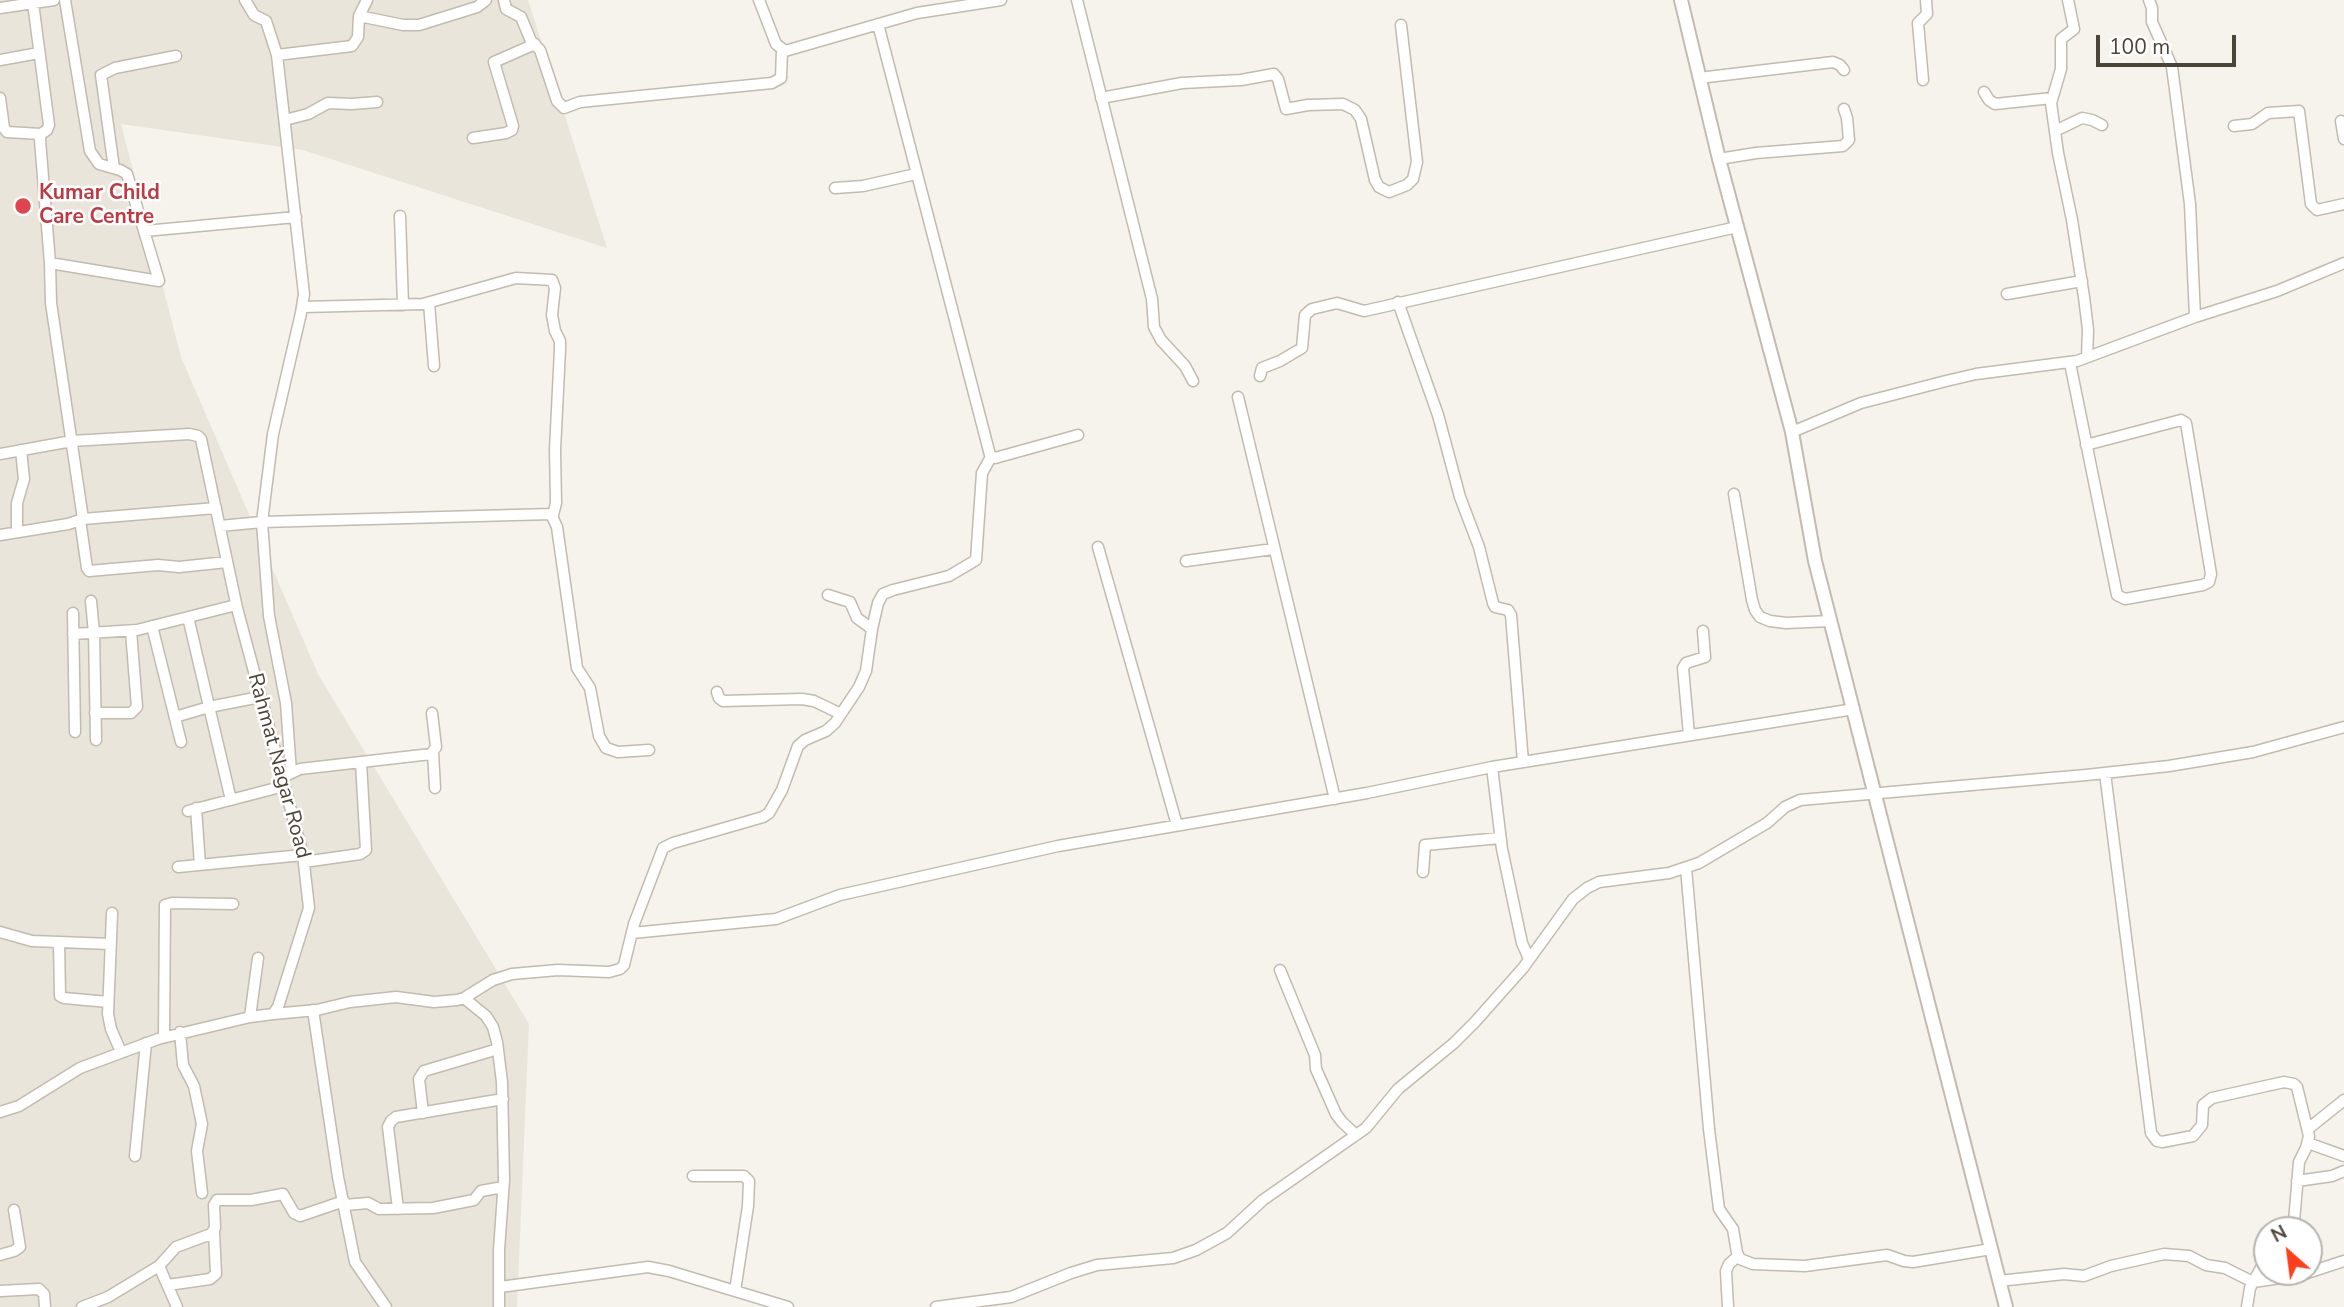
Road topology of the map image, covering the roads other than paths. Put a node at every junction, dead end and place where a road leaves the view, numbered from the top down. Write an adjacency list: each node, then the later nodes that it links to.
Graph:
1 (54, 0): 14 (street)
2 (65, 0): 43 (street)
3 (245, 0): 22 (street)
4 (366, 0): 16 (street)
5 (485, 0): 16 (street)
6 (504, 0): 19 (street)
7 (760, 0): 20 (street)
8 (1000, 0): 17 (street)
9 (1077, 0): 31 (street)
10 (1681, 0): 26 (street)
11 (1926, 0): 27 (street)
12 (2068, 0): 29 (street)
13 (2148, 0): 59 (street)
14 (33, 4): 15 (street); 21 (street)
15 (0, 8)
16 (359, 16): 22 (street)
17 (878, 24): 20 (street); 44 (street)
18 (1401, 25): 31 (street)
19 (535, 44): 20 (street); 40 (street)
20 (782, 50)
21 (39, 53): 24 (street); 39 (street)
22 (277, 55): 34 (street)
23 (176, 56): 43 (street)
24 (0, 60)
25 (1844, 71): 26 (street)
26 (1699, 78): 42 (street)
27 (1923, 79)
28 (1984, 92): 29 (street)
29 (2052, 97): 38 (street)
30 (0, 98): 39 (street)
31 (1101, 98): 64 (street)
32 (377, 102): 34 (street)
33 (1844, 109): 42 (street)
34 (285, 120): 48 (street)
35 (2341, 121): 41 (street)
36 (2102, 125): 38 (street)
37 (2234, 126): 46 (street)
38 (2055, 131): 53 (street)
39 (41, 134): 51 (street)
40 (474, 138)
41 (2344, 139)
42 (1719, 159): 49 (street)
43 (114, 168): 50 (street)
44 (916, 174): 45 (street); 72 (street)
45 (835, 188)
46 (2344, 204)
47 (400, 216): 57 (street)
48 (296, 217): 50 (street); 58 (street)
49 (1737, 227): 55 (street); 66 (street)
50 (145, 231): 51 (street)
51 (50, 263): 68 (street)
52 (2344, 263): 59 (street)
53 (2082, 281): 54 (street); 60 (street)
54 (2007, 294)
55 (1398, 302): 63 (street); 113 (street)
56 (429, 303): 57 (street); 62 (street); 75 (street)
57 (402, 305): 58 (street)
58 (303, 307): 77 (street)
59 (2195, 317): 60 (street)
60 (2087, 358): 61 (street)
61 (2070, 363): 66 (street); 69 (street)
62 (434, 366)
63 (1260, 376)
64 (1194, 381)
65 (1238, 397): 82 (street)
66 (1791, 432): 90 (street)
67 (1078, 435): 72 (street)
68 (72, 441): 70 (street); 74 (street, Rahmat Nagar Road); 76 (street)
69 (2086, 445): 69 (street)
70 (21, 450): 71 (street); 79 (street)
71 (0, 454)
72 (990, 457): 92 (street)
73 (1734, 494): 90 (street)
74 (216, 509): 76 (street); 78 (street, Rahmat Nagar Road)
75 (553, 515): 77 (street); 110 (street)
76 (82, 519): 79 (street); 84 (street)
77 (262, 522): 78 (street); 115 (street)
78 (220, 526): 84 (street, Rahmat Nagar Road)
79 (18, 532): 80 (street)
80 (0, 535)
81 (1098, 547): 122 (street)
82 (1273, 549): 83 (street); 120 (street)
83 (1186, 561)
84 (227, 562): 87 (street, Rahmat Nagar Road)
85 (828, 595): 92 (street)
86 (92, 601): 95 (street)
87 (236, 605): 89 (street); 98 (street, Rahmat Nagar Road)
88 (73, 612): 96 (street)
89 (188, 617): 91 (street); 99 (street)
90 (1831, 621): 100 (street)
91 (152, 626): 93 (street); 104 (street)
92 (872, 629): 103 (street)
93 (131, 631): 95 (street); 101 (street)
94 (1703, 631): 107 (street)
95 (94, 633): 96 (street); 101 (street)
96 (73, 634): 106 (street)
97 (717, 692): 103 (street)
98 (260, 697): 99 (street); 117 (street, Rahmat Nagar Road)
99 (209, 707): 104 (street); 121 (street)
100 (1854, 709): 107 (street); 119 (street)
101 (96, 713): 108 (street)
102 (432, 713): 111 (street)
103 (841, 714): 132 (street)
104 (175, 717): 109 (street)
105 (2344, 727): 116 (street)
106 (75, 732)
107 (1689, 735): 113 (street)
108 (96, 740)
109 (181, 742)
110 (649, 750)
111 (433, 752): 112 (street); 118 (street)
112 (361, 762): 115 (street); 124 (street)
113 (1523, 762): 114 (street)
114 (1492, 767): 120 (street); 123 (street)
115 (291, 772): 117 (street)
116 (2105, 773): 119 (street); 152 (street)
117 (283, 783): 121 (street); 124 (street, Rahmat Nagar Road)
118 (435, 788)
119 (1874, 792): 127 (street); 167 (street)
120 (1335, 799): 122 (street)
121 (231, 800): 125 (street)
122 (1177, 825): 132 (street)
123 (1500, 838): 128 (street); 136 (street)
124 (304, 858): 125 (street); 141 (street, Rahmat Nagar Road)
125 (200, 864): 126 (street)
126 (178, 867)
127 (1686, 868): 136 (street); 169 (street)
128 (1423, 872)
129 (233, 904): 144 (street)
130 (112, 913): 134 (street)
131 (0, 932): 133 (street)
132 (632, 933): 138 (street)
133 (59, 942): 134 (street); 139 (street)
134 (111, 944): 139 (street)
135 (258, 958): 142 (street)
136 (1530, 959): 153 (street)
137 (1280, 970): 153 (street)
138 (464, 998): 140 (street); 146 (street)
139 (108, 1002): 147 (street)
140 (313, 1010): 141 (street); 162 (street)
141 (273, 1014): 142 (street)
142 (250, 1017): 143 (street)
143 (180, 1032): 144 (street); 161 (street)
144 (164, 1037): 145 (street)
145 (146, 1043): 147 (street); 155 (street)
146 (498, 1049): 148 (street); 151 (street)
147 (121, 1052): 150 (street)
148 (503, 1099): 151 (street); 160 (street)
149 (2344, 1100): 152 (street)
150 (0, 1112)
151 (423, 1113): 163 (street)
152 (2308, 1129): 154 (street)
153 (1356, 1135): 179 (street)
154 (2308, 1143): 156 (street); 159 (street)
155 (135, 1156)
156 (2344, 1157)
157 (2344, 1171): 159 (street)
158 (693, 1176): 178 (street)
159 (2297, 1181): 165 (street)
160 (503, 1187): 163 (street); 176 (street)
161 (202, 1193)
162 (345, 1203): 163 (street); 166 (street); 183 (street)
163 (398, 1209)
164 (14, 1210): 168 (street)
165 (2294, 1216)
166 (214, 1232): 171 (street); 175 (street)
167 (1991, 1249): 169 (street); 173 (street)
168 (0, 1255)
169 (1738, 1256): 187 (street)
170 (2344, 1261): 172 (street)
171 (159, 1266): 175 (street); 181 (street)
172 (2323, 1267)
173 (1999, 1281): 174 (street); 188 (street)
174 (2253, 1283): 189 (street)
175 (168, 1285): 182 (street)
176 (500, 1287): 178 (street); 184 (street)
177 (0, 1291): 180 (street)
178 (735, 1291): 185 (street)
179 (1012, 1302): 186 (street)
180 (45, 1307)
181 (82, 1307)
182 (177, 1307)
183 (386, 1307)
184 (499, 1307)
185 (788, 1307)
186 (936, 1307)
187 (1728, 1307)
188 (2006, 1307)
189 (2247, 1307)

